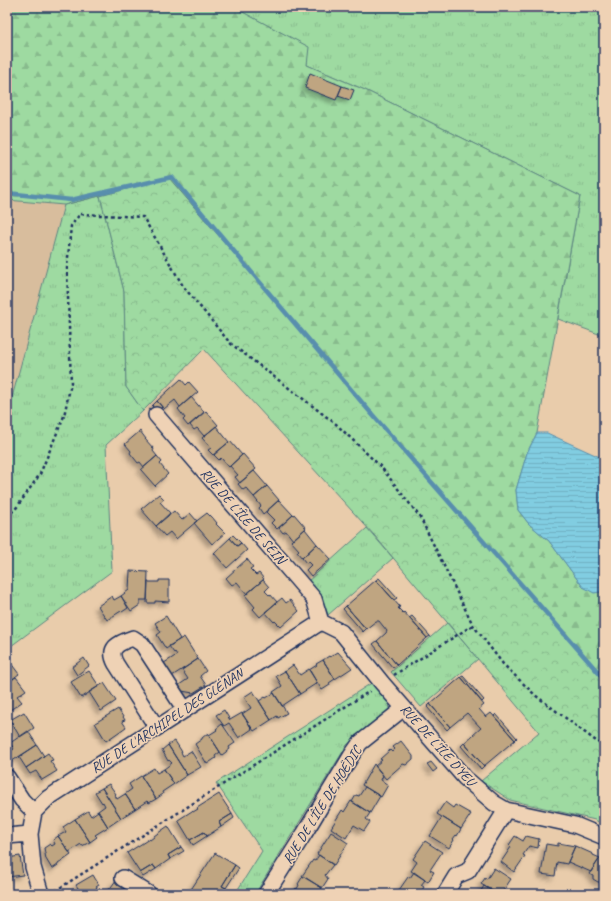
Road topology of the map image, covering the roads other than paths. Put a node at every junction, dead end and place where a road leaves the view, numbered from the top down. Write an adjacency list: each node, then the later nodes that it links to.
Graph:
1 (156, 415): 2 (street, RUE DE L'ÎLE DE SEIN)
2 (321, 622): 3 (street, RUE DE L'ÎLE D'YEU); 4 (street, RUE DE L'ARCHIPEL DES GLÉNAN)
3 (404, 708): 7 (street, RUE DE L'ÎLE D'YEU); 15 (street, RUE DE L'ÎLE DE HOËDIC)
4 (185, 710): 5 (street, RUE DE L'ARCHIPEL DES GLÉNAN); 5 (street)
5 (157, 728): 8 (street, RUE DE L'ARCHIPEL DES GLÉNAN)
6 (7, 777): 8 (street)
7 (506, 810): 11 (street, RUE DE L'ÎLE D'YEU); 16 (street)
8 (34, 812): 9 (street)
9 (30, 834): 10 (street); 13 (street)
10 (7, 836)
11 (604, 837)
12 (123, 878): 14 (street)
13 (41, 894)
14 (149, 894)
15 (266, 894)
16 (445, 894)

